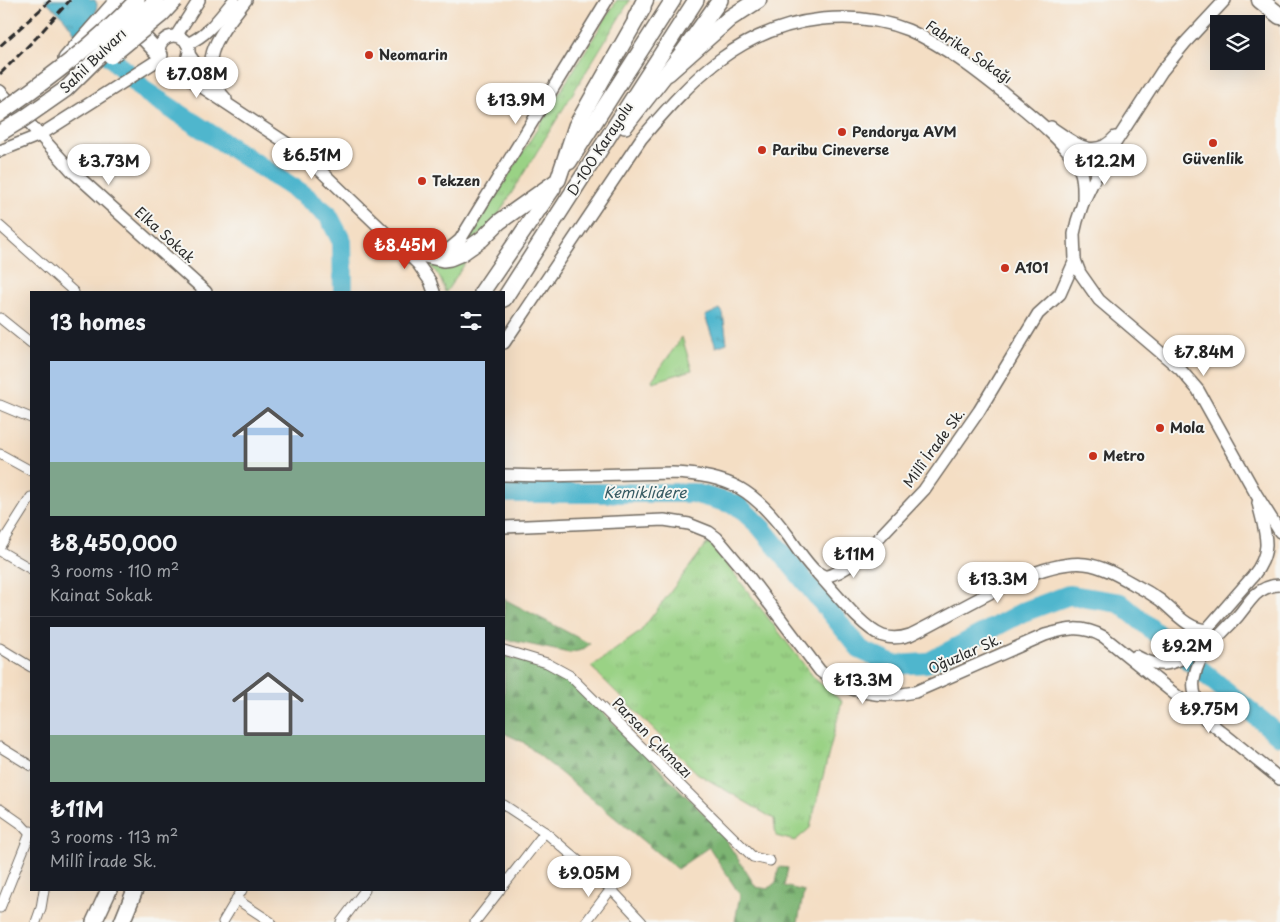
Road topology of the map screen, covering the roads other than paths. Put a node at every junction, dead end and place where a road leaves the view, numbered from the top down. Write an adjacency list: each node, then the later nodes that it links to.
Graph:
1 (119, 0): 20 (highway); 22 (highway, bridge)
2 (137, 0): 22 (highway, Sahil Bulvarı, bridge)
3 (156, 0): 24 (highway, Sahil Bulvarı, bridge)
4 (175, 0): 24 (highway, bridge)
5 (199, 0): 18 (street)
6 (234, 0): 19 (street)
7 (246, 0): 26 (street)
8 (606, 0): 38 (street)
9 (646, 0): 17 (highway)
10 (673, 0): 33 (highway, D-100 Karayolu)
11 (696, 0): 34 (highway, D-100 Karayolu)
12 (720, 0): 23 (highway)
13 (758, 0): 23 (highway)
14 (1225, 0): 29 (street)
15 (1260, 0): 16 (highway)
16 (1280, 16)
17 (636, 18): 33 (highway)
18 (176, 36): 19 (street); 20 (street)
19 (188, 49): 21 (street); 26 (street)
20 (157, 59): 21 (street); 31 (street)
21 (170, 66): 26 (street)
22 (55, 72): 28 (highway, Sahil Bulvarı, bridge)
23 (668, 73): 34 (highway)
24 (66, 90): 30 (highway, Sahil Bulvarı, bridge)
25 (0, 91): 31 (street, Elka Sokak)
26 (238, 110): 37 (street)
27 (1026, 111): 29 (street, Fabrika Sokağı); 35 (street, Fabrika Sokağı); 49 (street, Fabrika Sokağı)
28 (0, 113)
29 (1134, 114): 35 (street)
30 (0, 133)
31 (40, 135): 32 (street); 42 (street, Elka Sokak)
32 (0, 151)
33 (558, 180): 38 (highway); 39 (highway, D-100 Karayolu)
34 (574, 188): 46 (highway, D-100 Karayolu)
35 (1083, 203): 40 (street)
36 (0, 226): 41 (street)
37 (393, 240): 38 (street); 43 (street)
38 (425, 255)
39 (505, 258): 44 (highway); 45 (highway, D-100 Karayolu)
40 (1074, 260): 55 (street); 62 (street, Millî İrade Sk.)
41 (73, 291)
42 (205, 291)
43 (434, 291)
44 (474, 291)
45 (483, 291)
46 (505, 296)
47 (0, 318): 48 (street)
48 (30, 342)
49 (505, 342)
50 (0, 405): 51 (street)
51 (30, 418)
52 (0, 454): 53 (street)
53 (30, 471)
54 (505, 475): 62 (street)
55 (1256, 494): 58 (street); 64 (street)
56 (30, 499): 59 (street)
57 (505, 527): 65 (street, Oğuzlar Sk.)
58 (1280, 532)
59 (0, 546)
60 (0, 551): 61 (street)
61 (30, 569)
62 (815, 571): 64 (street)
63 (1280, 585): 70 (street)
64 (1205, 634): 65 (street)
65 (1104, 637): 70 (street, Oğuzlar Sk.)
66 (0, 648): 68 (street)
67 (505, 650): 78 (street, Parsan Çıkmazı)
68 (30, 666)
69 (0, 747): 71 (street)
70 (1250, 754): 72 (street, Oğuzlar Sk.)
71 (30, 765)
72 (1280, 779)
73 (505, 806): 76 (street)
74 (0, 810): 75 (street)
75 (30, 832)
76 (545, 832): 79 (street); 80 (street)
77 (30, 835): 88 (street)
78 (770, 861)
79 (505, 884)
80 (611, 889): 96 (street); 97 (street)
81 (44, 891): 89 (street)
82 (109, 891): 90 (highway)
83 (135, 891): 91 (highway)
84 (241, 891): 87 (street)
85 (364, 891): 94 (street)
86 (499, 891): 95 (street)
87 (236, 899): 92 (street); 93 (street)
88 (0, 908)
89 (36, 922)
90 (94, 922)
91 (122, 922)
92 (223, 922)
93 (271, 922)
94 (341, 922)
95 (476, 922)
96 (586, 922)
97 (642, 922)

